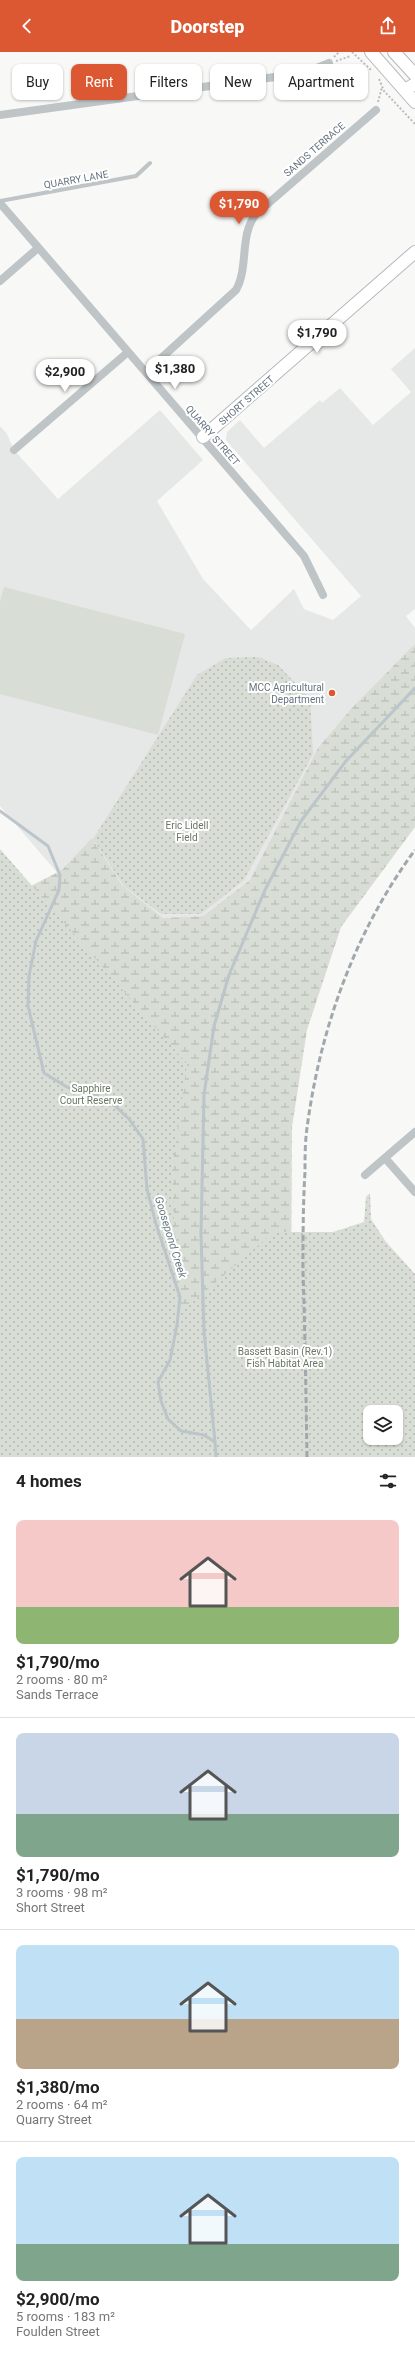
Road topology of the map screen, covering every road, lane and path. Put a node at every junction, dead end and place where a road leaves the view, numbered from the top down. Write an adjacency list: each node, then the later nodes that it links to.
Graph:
1 (352, 52): 7 (path)
2 (371, 52): 8 (street)
3 (394, 52): 6 (street)
4 (351, 56): 5 (path)
5 (330, 63): 11 (street)
6 (415, 76): 8 (street)
7 (382, 85): 10 (path); 12 (path)
8 (408, 88): 9 (street)
9 (415, 102)
10 (376, 110): 19 (street, SANDS TERRACE)
11 (0, 115)
12 (415, 124)
13 (150, 163): 14 (lane, QUARRY LANE)
14 (0, 202): 15 (street, QUARRY STREET)
15 (38, 248): 17 (street); 18 (street, QUARRY STREET)
16 (415, 252): 20 (street, SHORT STREET)
17 (0, 281)
18 (128, 352): 19 (street, QUARRY STREET); 21 (street)
19 (146, 372): 20 (street, QUARRY STREET)
20 (203, 438): 22 (street, QUARRY STREET)
21 (14, 450)
22 (323, 595)
23 (415, 1132): 24 (street)
24 (385, 1158): 25 (street); 26 (street)
25 (365, 1175)
26 (415, 1192)

